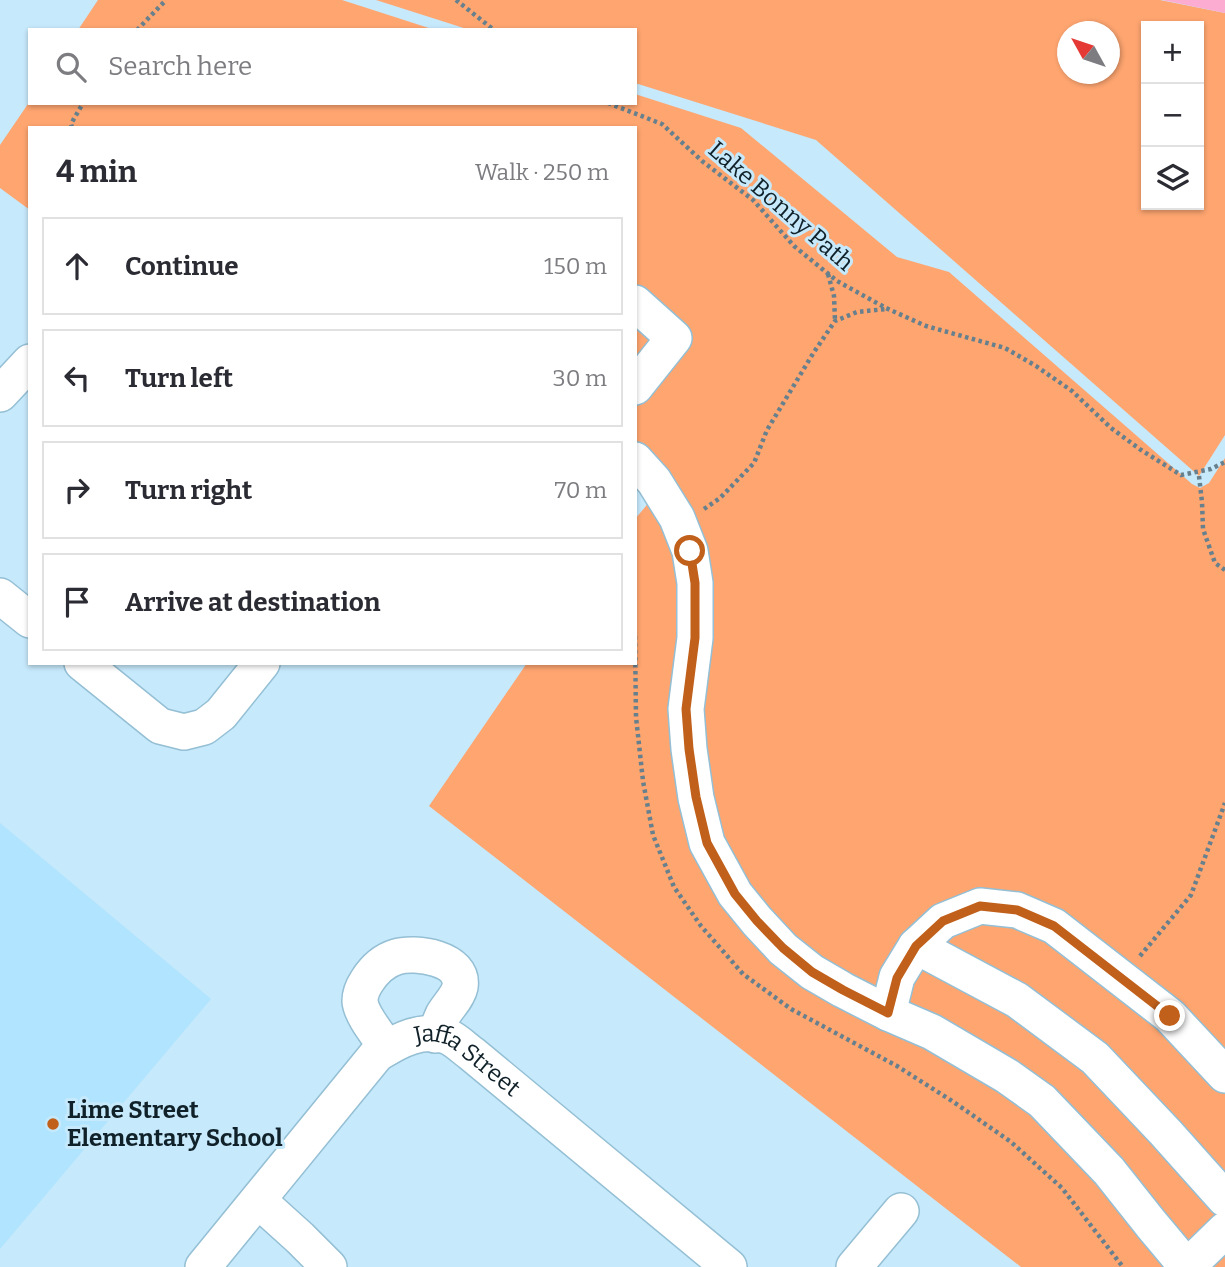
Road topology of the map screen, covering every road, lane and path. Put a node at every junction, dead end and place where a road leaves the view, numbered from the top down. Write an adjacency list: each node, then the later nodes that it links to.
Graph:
1 (166, 0): 3 (path)
2 (456, 0): 4 (path)
3 (139, 28)
4 (491, 28)
5 (82, 105): 7 (path)
6 (613, 105): 8 (path, Lake Bonny Path)
7 (72, 126)
8 (828, 274): 10 (path, Lake Bonny Path); 11 (path)
9 (637, 305): 13 (street)
10 (886, 309): 11 (path); 16 (path, Lake Bonny Path)
11 (835, 321): 18 (path)
12 (28, 364): 14 (street)
13 (637, 384)
14 (0, 394)
15 (637, 462): 18 (street)
16 (1225, 462)
17 (1199, 476): 19 (path)
18 (677, 518): 27 (street)
19 (1225, 570)
20 (0, 596): 21 (street)
21 (28, 619)
22 (84, 665): 23 (street)
23 (260, 665)
24 (1225, 803): 26 (path)
25 (916, 946): 27 (street); 30 (street); 31 (street)
26 (1140, 956)
27 (888, 1013): 39 (street)
28 (435, 1035): 29 (street, Jaffa Street); 29 (street); 37 (street, Jaffa Street)
29 (387, 1048): 32 (street, Jaffa Street)
30 (1225, 1075)
31 (1225, 1199)
32 (258, 1201): 35 (street, Jaffa Street); 36 (street)
33 (901, 1211): 38 (street)
34 (1225, 1230): 39 (street)
35 (203, 1267)
36 (329, 1267)
37 (729, 1267)
38 (854, 1267)
39 (1187, 1267)

